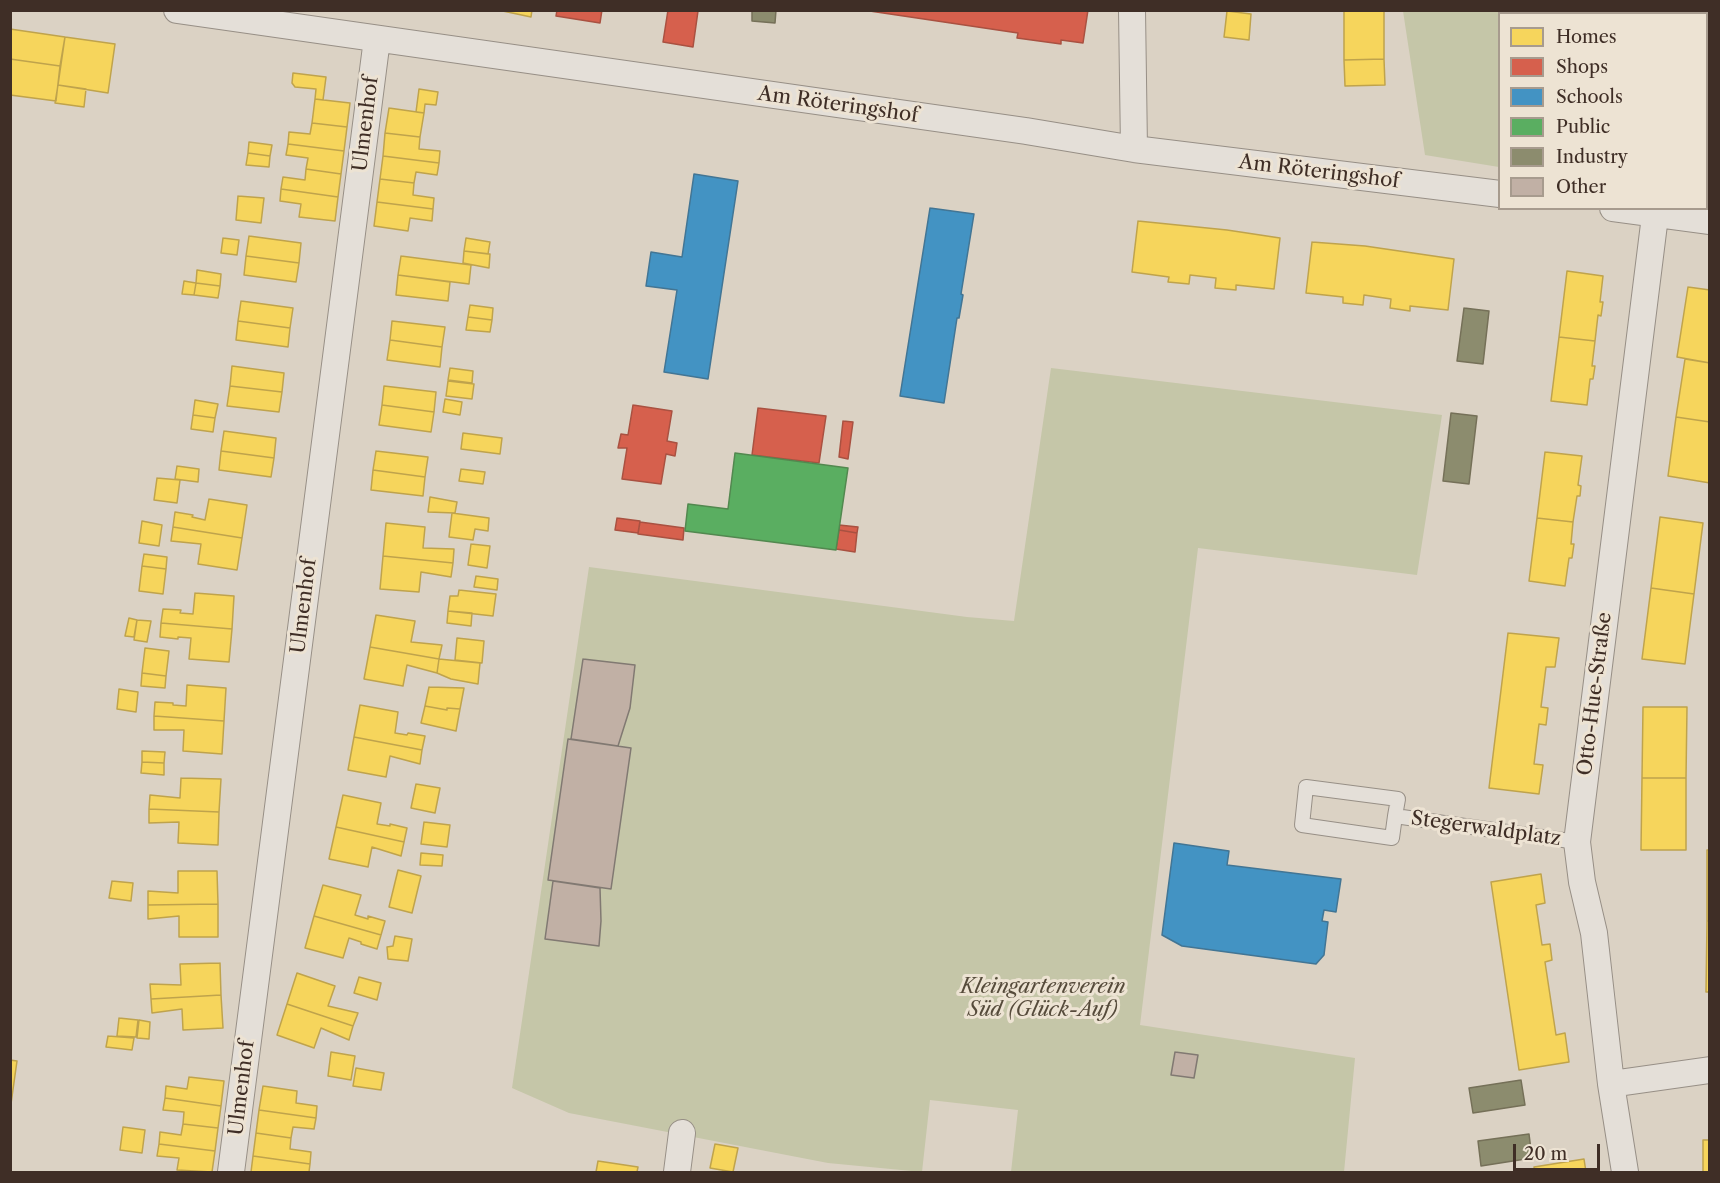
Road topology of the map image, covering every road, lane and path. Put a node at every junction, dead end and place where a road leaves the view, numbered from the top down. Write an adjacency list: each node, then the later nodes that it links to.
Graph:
1 (177, 10): 3 (street, Am Röteringshof)
2 (1132, 10): 4 (street)
3 (377, 39): 4 (street, Am Röteringshof); 13 (street, Ulmenhof)
4 (1134, 149): 5 (street, Am Röteringshof)
5 (1498, 194)
6 (1656, 211): 7 (street); 9 (street, Otto-Hue-Straße)
7 (1710, 221)
8 (1395, 816): 8 (lane, Stegerwaldplatz); 9 (lane, Stegerwaldplatz)
9 (1577, 842): 11 (street, Otto-Hue-Straße)
10 (1710, 1070): 11 (street)
11 (1611, 1084): 15 (street, Otto-Hue-Straße)
12 (682, 1133): 14 (street)
13 (231, 1173)
14 (677, 1173)
15 (1625, 1173)

